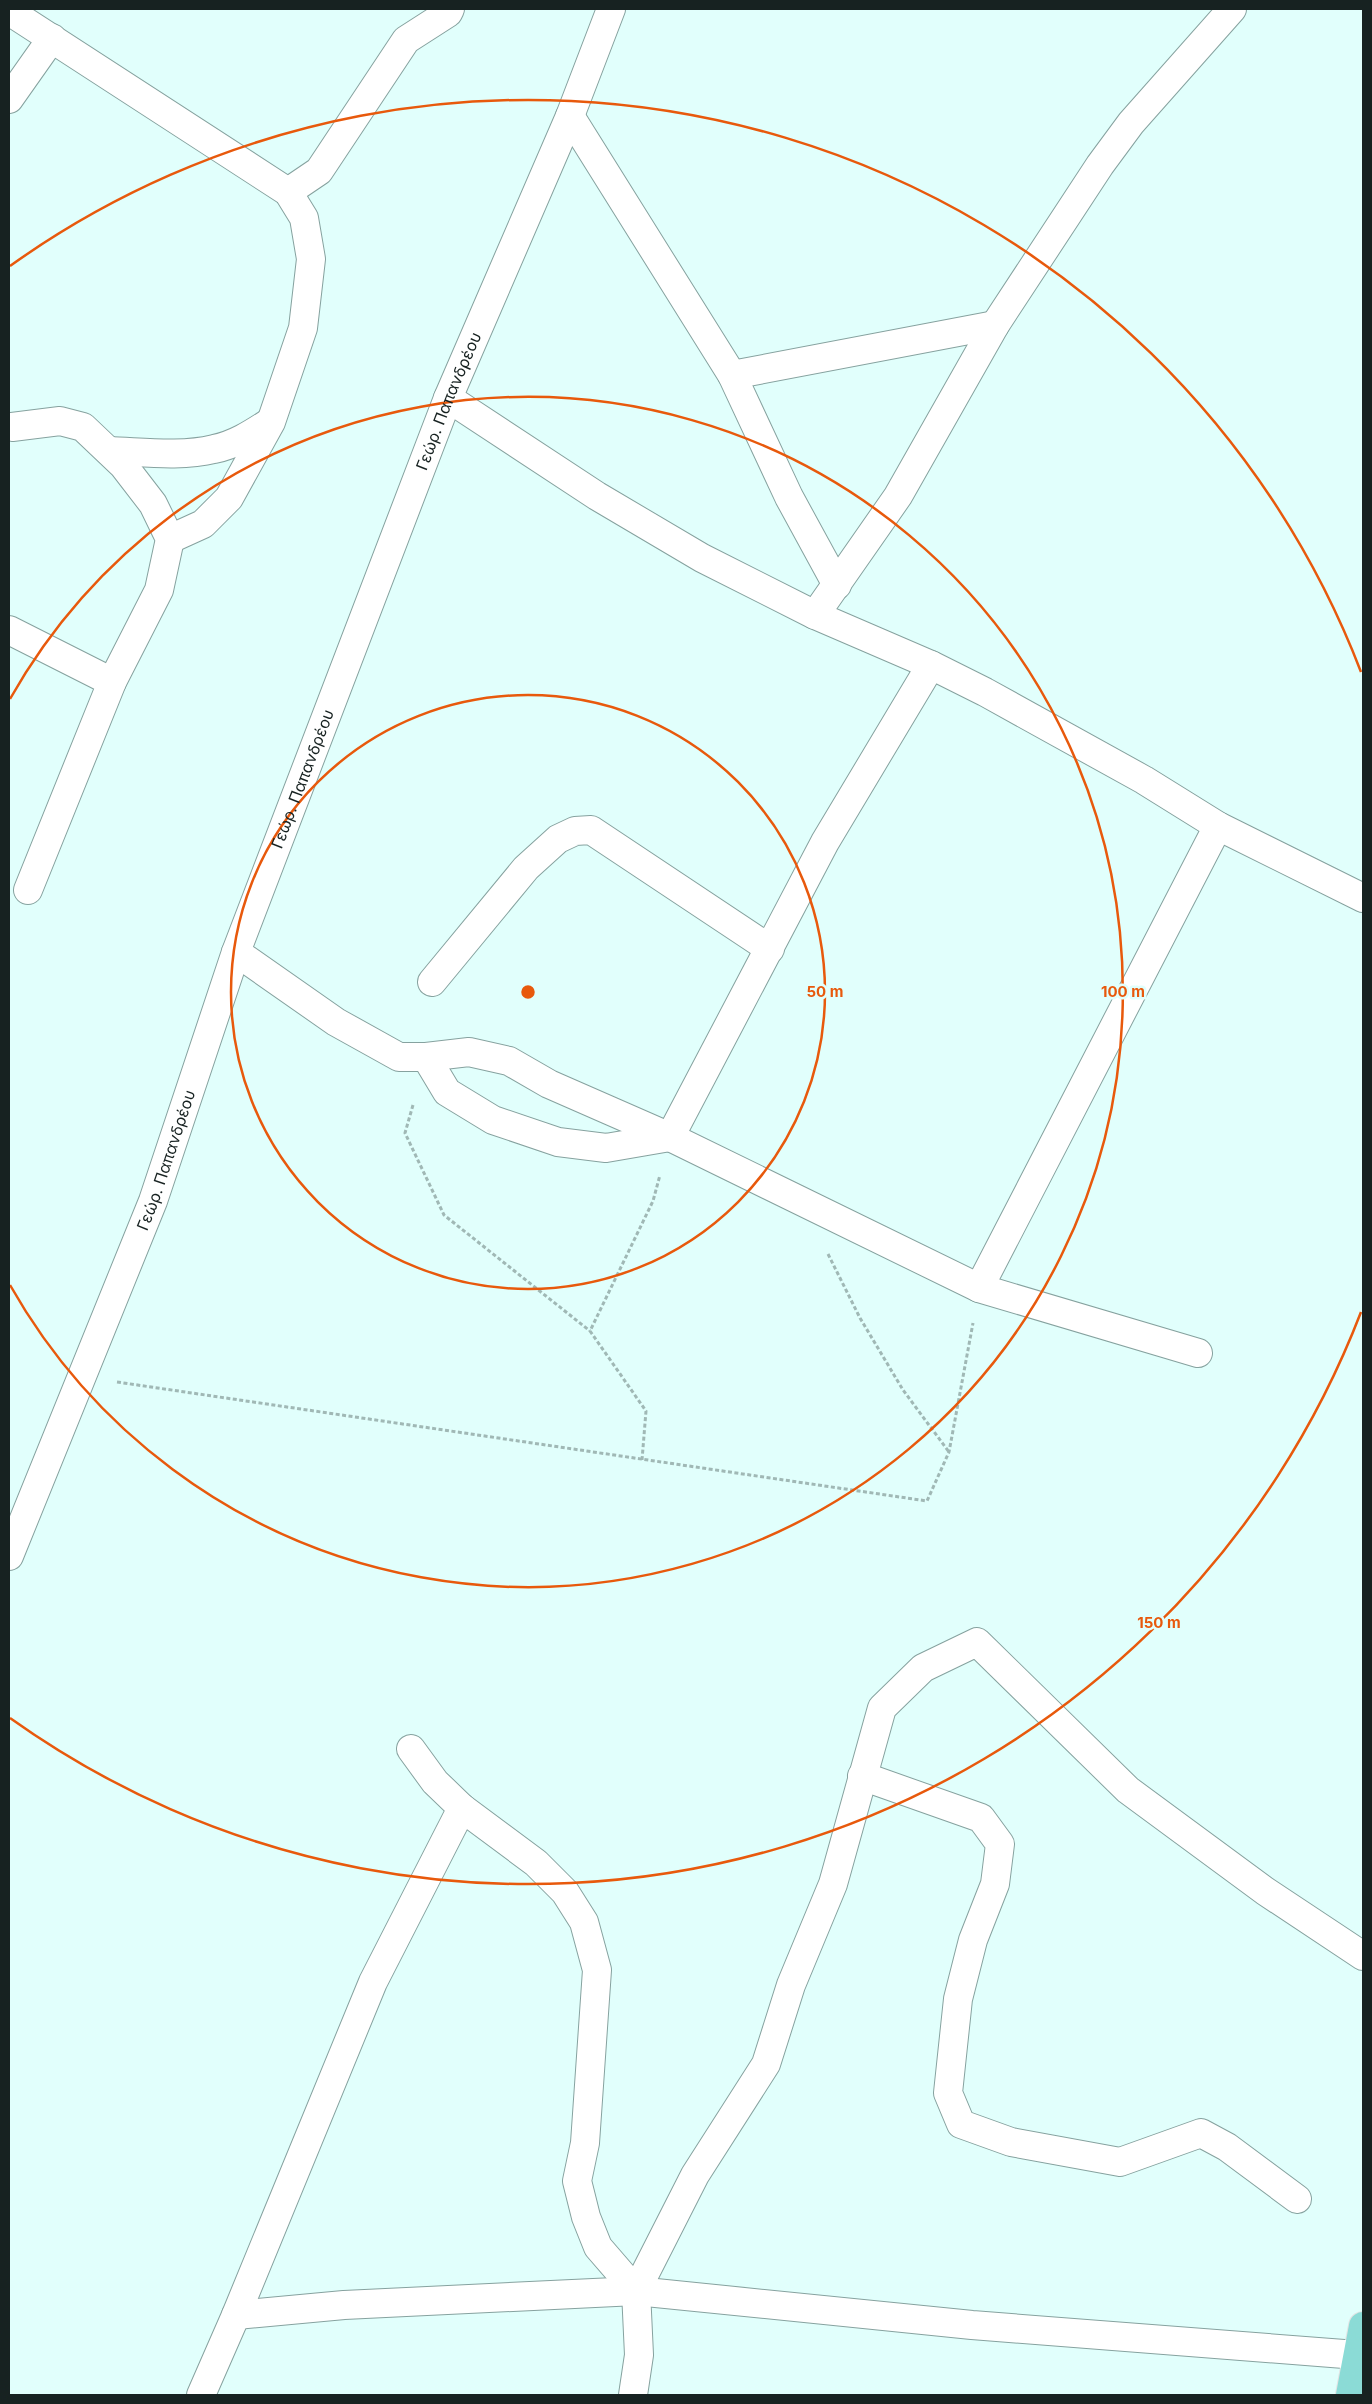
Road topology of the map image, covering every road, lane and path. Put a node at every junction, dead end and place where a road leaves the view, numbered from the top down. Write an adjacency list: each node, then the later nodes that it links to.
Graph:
1 (450, 9): 8 (street)
2 (611, 9): 7 (street, Γεώρ. Παπανδρέου)
3 (1232, 9): 9 (street)
4 (9, 10): 5 (street)
5 (44, 25): 6 (street); 8 (street)
6 (9, 99)
7 (570, 116): 10 (street); 11 (street, Γεώρ. Παπανδρέου)
8 (288, 192): 12 (street)
9 (995, 325): 10 (street); 16 (street)
10 (732, 375): 16 (street)
11 (448, 398): 17 (street); 25 (street, Γεώρ. Παπανδρέου)
12 (271, 422): 14 (street); 15 (street)
13 (10, 428): 14 (street)
14 (109, 451): 15 (street)
15 (170, 539): 20 (street)
16 (837, 585): 17 (street)
17 (815, 615): 19 (street)
18 (9, 630): 20 (street)
19 (931, 665): 21 (street); 24 (street)
20 (112, 682): 22 (street)
21 (1218, 826): 23 (street); 30 (street)
22 (28, 890)
23 (1363, 898)
24 (770, 950): 26 (street); 28 (street)
25 (236, 952): 27 (street); 33 (street, Γεώρ. Παπανδρέου)
26 (432, 982)
27 (426, 1057): 28 (street); 28 (street); 31 (path)
28 (670, 1137): 29 (street); 31 (path)
29 (827, 1214): 30 (street); 34 (path)
30 (979, 1288): 32 (street); 34 (path)
31 (590, 1331): 35 (path)
32 (1198, 1352)
33 (82, 1376): 35 (path); 36 (street, Γεώρ. Παπανδρέου)
34 (949, 1452): 35 (path)
35 (642, 1460)
36 (9, 1556)
37 (411, 1750): 39 (street)
38 (862, 1776): 40 (street); 41 (street); 42 (street)
39 (462, 1808): 42 (street); 43 (street)
40 (1363, 1956)
41 (1297, 2199)
42 (636, 2291): 43 (street); 45 (street); 47 (street)
43 (236, 2315): 46 (street)
44 (1363, 2326): 45 (main road)
45 (1357, 2355): 48 (main road)
46 (201, 2395)
47 (633, 2395)
48 (1350, 2395)

